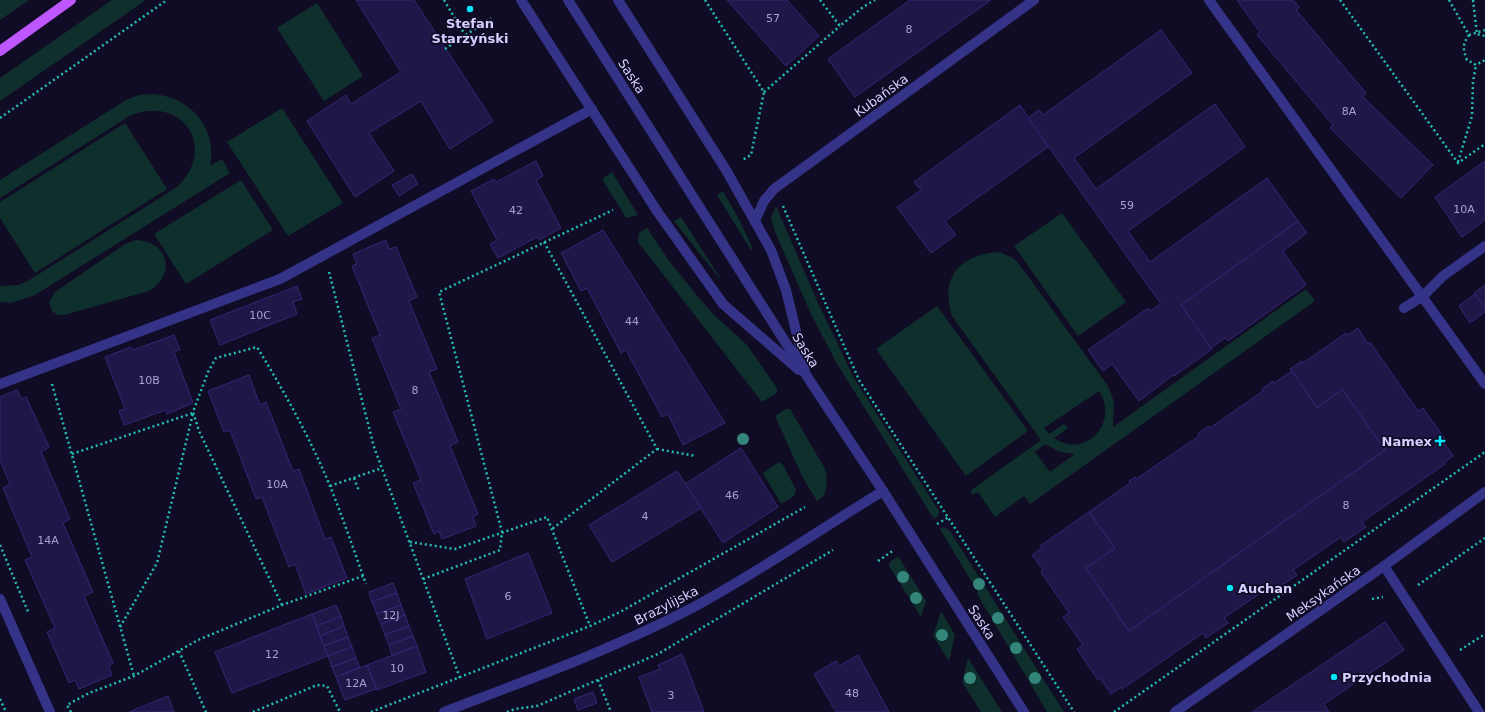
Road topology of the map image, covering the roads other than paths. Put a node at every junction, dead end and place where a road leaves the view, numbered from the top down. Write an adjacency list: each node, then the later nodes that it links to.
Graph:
1 (71, 0): 7 (main road)
2 (521, 0): 8 (street)
3 (568, 0): 13 (street, Saska)
4 (618, 0): 9 (street)
5 (1034, 0): 9 (street, Kubańska)
6 (1209, 0): 11 (street)
7 (0, 51)
8 (592, 109): 13 (street); 14 (street)
9 (756, 221): 13 (street)
10 (1485, 246): 11 (street)
11 (1423, 296): 12 (street); 15 (street)
12 (1404, 308)
13 (808, 378): 16 (street, Saska)
14 (0, 384)
15 (1485, 384)
16 (883, 491): 21 (street, Brazylijska); 22 (street, Saska)
17 (1485, 492): 18 (street, Meksykańska)
18 (1384, 566): 23 (street, Meksykańska); 24 (street)
19 (0, 599): 20 (street)
20 (50, 712)
21 (444, 712)
22 (1024, 712)
23 (1175, 712)
24 (1479, 712)

